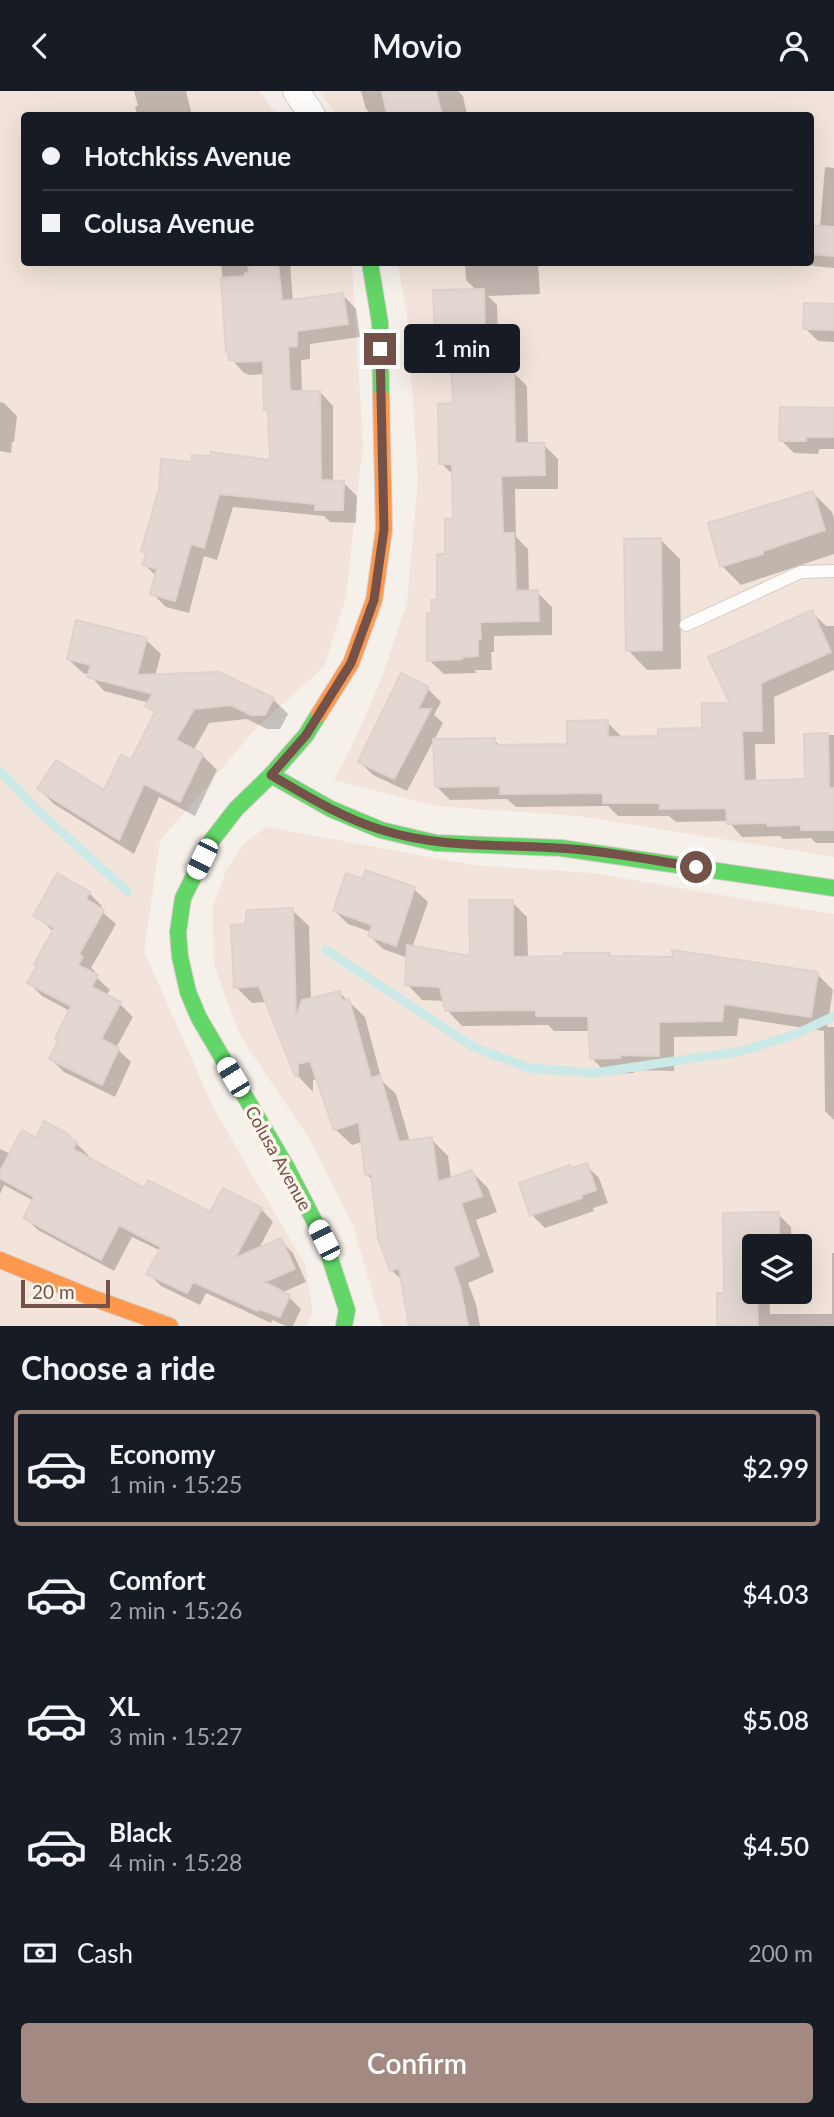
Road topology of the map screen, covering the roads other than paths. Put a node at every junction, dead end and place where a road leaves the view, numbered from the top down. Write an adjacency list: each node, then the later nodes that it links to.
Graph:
1 (296, 91): 2 (street)
2 (310, 112)
3 (370, 266): 6 (street, Colusa Avenue)
4 (834, 571): 5 (lane)
5 (686, 625)
6 (271, 775): 7 (street); 10 (street, Colusa Avenue)
7 (834, 888)
8 (0, 1260): 9 (street)
9 (170, 1326)
10 (344, 1326)

